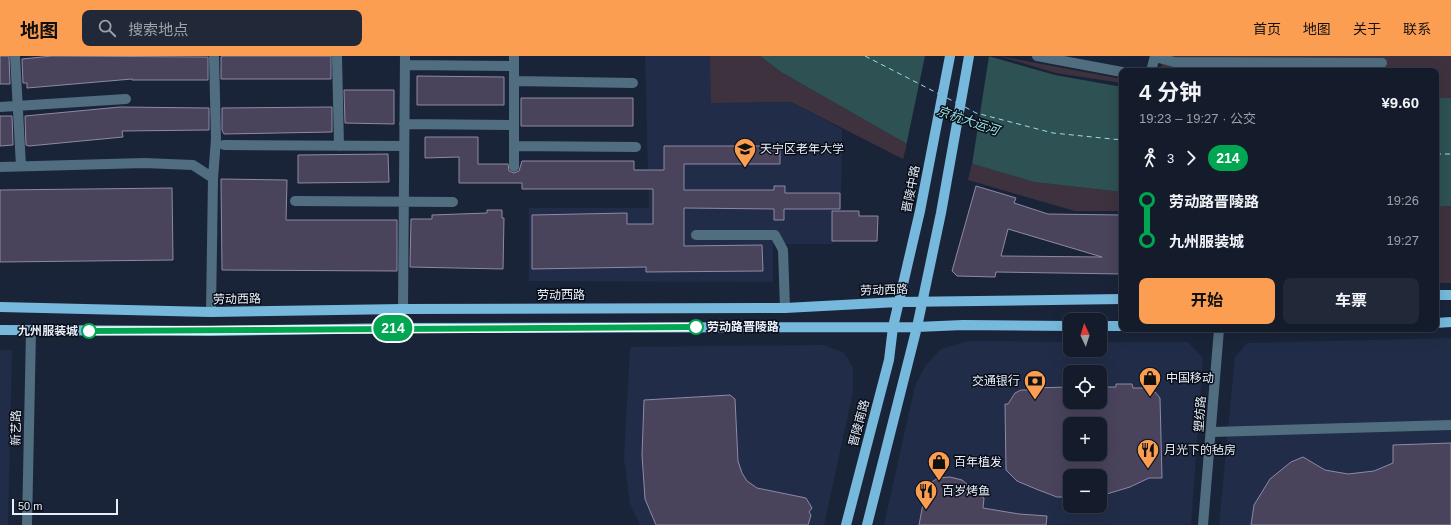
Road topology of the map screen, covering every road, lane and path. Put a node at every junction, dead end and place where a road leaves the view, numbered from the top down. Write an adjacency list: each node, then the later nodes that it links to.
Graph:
1 (15, 56): 16 (street)
2 (214, 56): 28 (street)
3 (337, 56): 21 (street)
4 (950, 56): 36 (main road, 晋陵中路)
5 (969, 56): 37 (main road)
6 (1037, 56): 12 (street)
7 (1155, 56): 10 (street); 11 (street)
8 (405, 60): 9 (street); 18 (street)
9 (514, 61): 13 (street)
10 (1382, 62)
11 (1152, 68)
12 (1119, 71)
13 (514, 81): 14 (street); 19 (street)
14 (633, 83)
15 (126, 98): 16 (street)
16 (18, 106): 17 (street); 25 (street)
17 (0, 107)
18 (404, 124): 19 (street); 22 (street)
19 (514, 125): 23 (street)
20 (224, 145): 21 (street)
21 (339, 146): 22 (street)
22 (404, 146): 30 (street)
23 (514, 146): 24 (street); 27 (street)
24 (636, 147)
25 (21, 166): 26 (street); 28 (street)
26 (0, 167)
27 (514, 168)
28 (213, 178): 41 (street)
29 (295, 201): 30 (street)
30 (404, 201): 31 (street); 40 (street)
31 (453, 202)
32 (696, 235): 39 (street)
33 (1439, 295): 34 (main road)
34 (1451, 295)
35 (1119, 298): 37 (main road, 劳动西路)
36 (898, 302): 37 (main road, 劳动西路); 39 (main road, 劳动西路); 47 (main road, 晋陵中路)
37 (922, 302): 48 (main road)
38 (0, 307): 41 (main road, 劳动西路)
39 (785, 308): 40 (main road, 劳动西路)
40 (403, 309): 41 (main road, 劳动西路)
41 (211, 312)
42 (1451, 322): 43 (main road)
43 (1439, 323)
44 (1063, 326): 48 (main road)
45 (1107, 326): 46 (main road)
46 (1119, 326)
47 (893, 327): 48 (main road); 50 (main road); 55 (main road, 晋陵南路)
48 (917, 327): 56 (main road)
49 (0, 330): 50 (main road)
50 (31, 331): 54 (street, 新艺路)
51 (1219, 332): 53 (street, 塑纺路)
52 (1451, 425): 53 (street)
53 (1212, 432): 57 (street, 塑纺路)
54 (28, 525)
55 (846, 525)
56 (868, 525)
57 (1203, 525)

